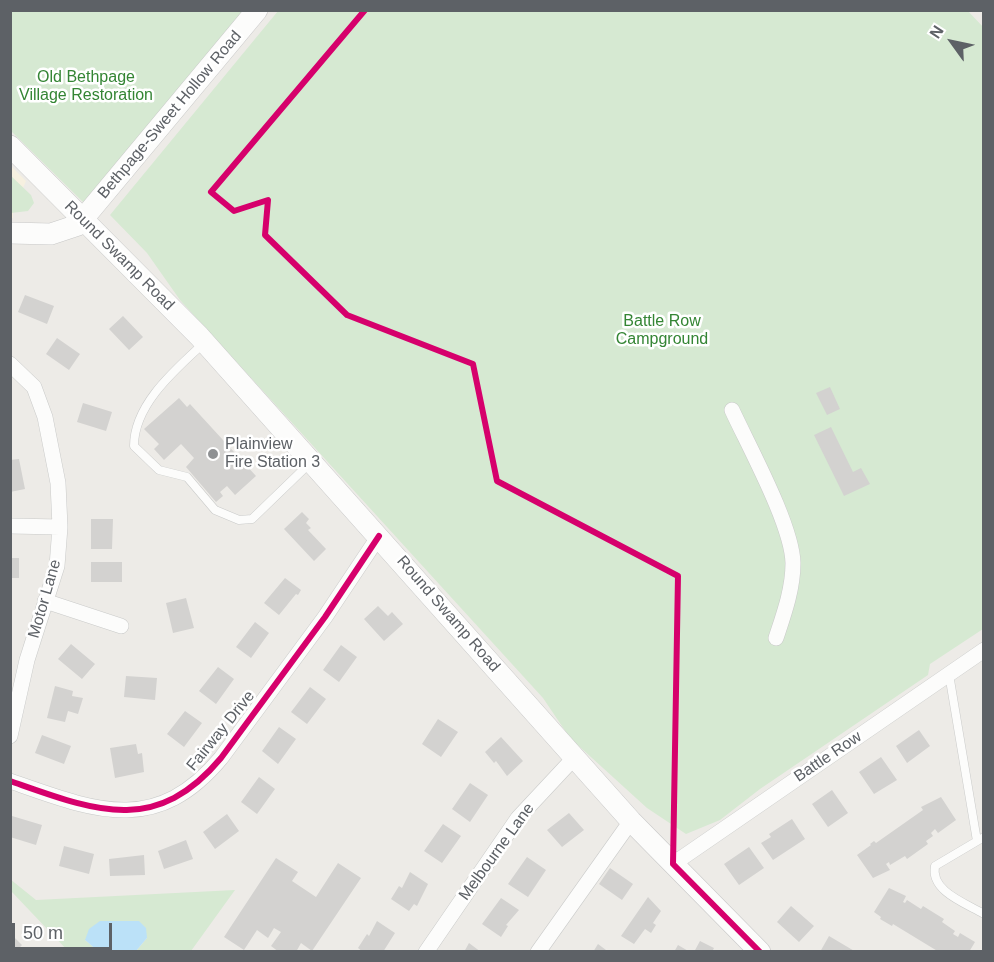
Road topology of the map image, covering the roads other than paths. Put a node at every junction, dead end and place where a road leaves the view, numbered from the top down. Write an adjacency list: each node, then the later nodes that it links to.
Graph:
1 (257, 10): 3 (main road, Bethpage-Sweet Hollow Road)
2 (10, 146): 3 (main road, Round Swamp Road)
3 (84, 220): 4 (main road); 5 (main road, Round Swamp Road)
4 (10, 233)
5 (205, 342): 8 (main road, Round Swamp Road); 8 (lane)
6 (10, 364): 10 (street, Motor Lane)
7 (732, 410): 14 (street)
8 (312, 461): 11 (main road, Round Swamp Road)
9 (10, 526): 10 (street)
10 (60, 527): 12 (street, Motor Lane)
11 (379, 536): 18 (main road, Round Swamp Road); 19 (street, Fairway Drive)
12 (45, 601): 13 (street); 17 (street, Motor Lane)
13 (122, 626)
14 (776, 639)
15 (984, 650): 16 (street, Battle Row)
16 (949, 674): 21 (lane); 22 (street, Battle Row)
17 (10, 736)
18 (574, 758): 20 (main road, Round Swamp Road); 24 (street, Melbourne Lane)
19 (10, 781)
20 (631, 821): 22 (main road, Round Swamp Road); 25 (street)
21 (980, 839): 23 (lane)
22 (673, 864): 26 (main road, Round Swamp Road)
23 (984, 914)
24 (426, 951)
25 (538, 951)
26 (760, 951)

